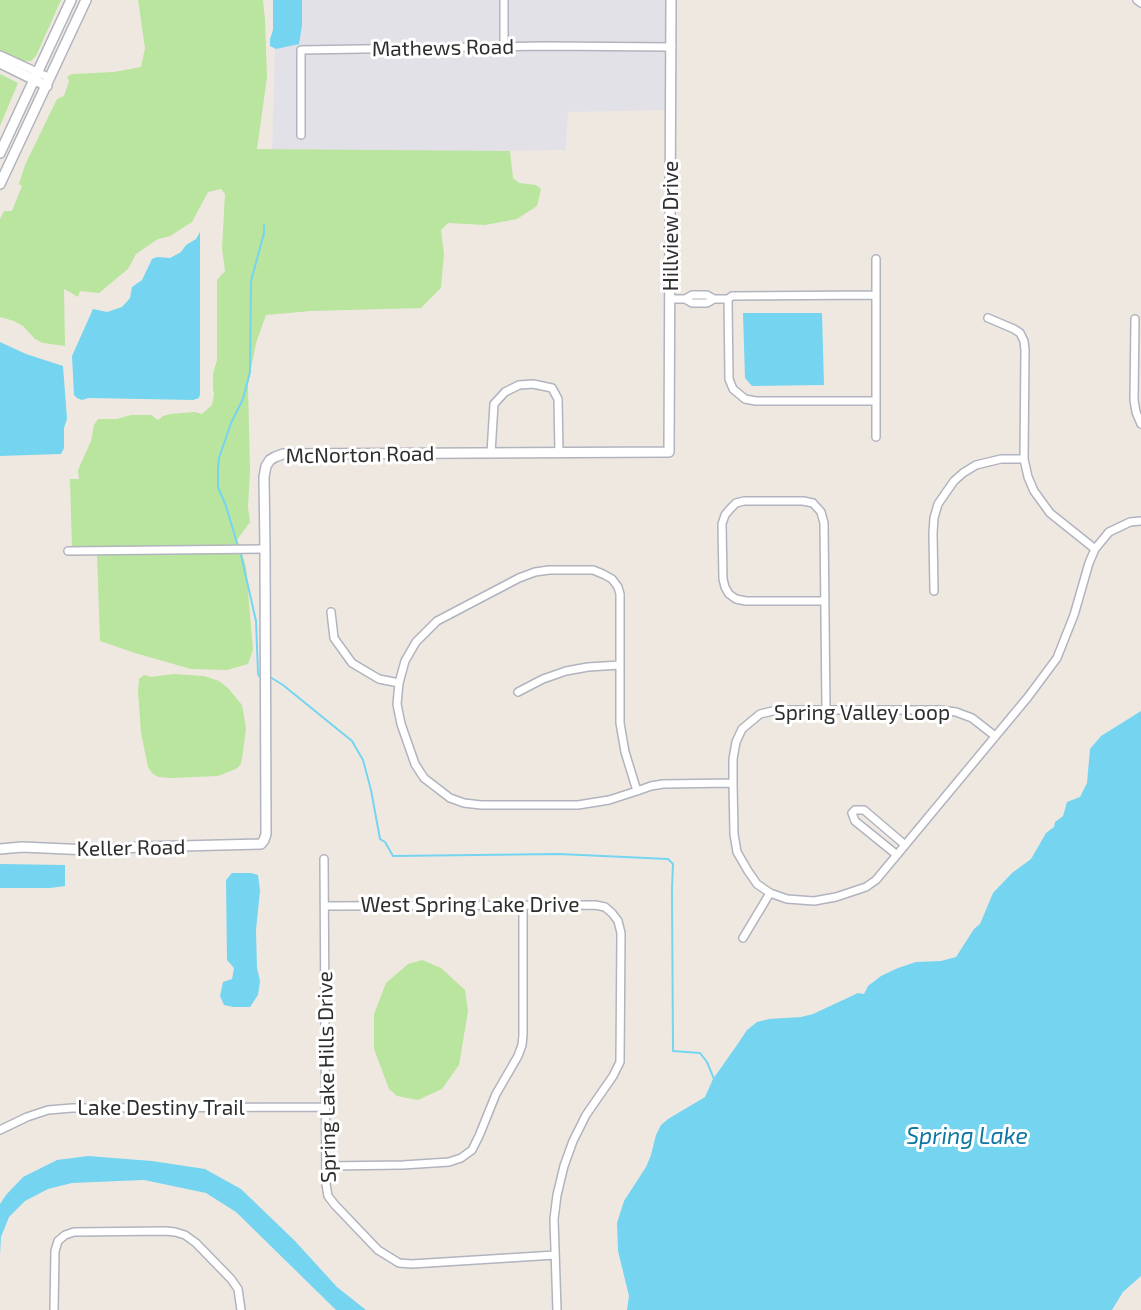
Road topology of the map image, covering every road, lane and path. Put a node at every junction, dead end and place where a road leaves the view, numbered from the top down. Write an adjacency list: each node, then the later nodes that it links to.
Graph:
1 (71, 0): 9 (street)
2 (86, 0): 10 (street)
3 (504, 0): 5 (street)
4 (671, 0): 6 (street, Hillview Drive)
5 (504, 47): 6 (street, Mathews Road); 11 (street, Mathews Road)
6 (672, 47): 16 (street, Hillview Drive)
7 (0, 55): 9 (street)
8 (0, 63): 9 (street)
9 (35, 76): 10 (street); 12 (street)
10 (48, 82): 13 (street)
11 (302, 135)
12 (0, 153)
13 (0, 184)
14 (876, 259): 15 (street)
15 (876, 295): 17 (street); 20 (street)
16 (670, 299): 17 (street); 23 (street, Hillview Drive)
17 (728, 299): 20 (street)
18 (988, 318): 26 (street)
19 (1135, 319): 21 (street)
20 (876, 401): 22 (street)
21 (1141, 424)
22 (876, 437)
23 (669, 452): 25 (street, McNorton Road)
24 (491, 453): 25 (street, McNorton Road); 25 (street); 28 (street, McNorton Road)
25 (559, 453)
26 (1024, 459): 29 (street); 31 (street)
27 (1141, 520): 29 (street)
28 (265, 549): 30 (street); 41 (street, McNorton Road)
29 (1095, 549): 38 (street)
30 (68, 551)
31 (934, 591)
32 (824, 601): 32 (street); 37 (street)
33 (331, 612): 35 (street)
34 (620, 665): 35 (street); 36 (street); 40 (street)
35 (399, 683): 40 (street)
36 (518, 692)
37 (825, 709): 38 (street, Spring Valley Loop); 39 (street, Spring Valley Loop)
38 (995, 736): 42 (street)
39 (733, 783): 40 (street); 46 (street, Spring Valley Loop)
40 (636, 792)
41 (261, 844): 43 (street, Keller Road)
42 (905, 845): 44 (street); 44 (street)
43 (0, 849)
44 (897, 855): 46 (street)
45 (324, 859): 48 (street, Spring Lake Hills Drive)
46 (769, 893): 49 (street)
47 (523, 905): 48 (street, West Spring Lake Drive); 52 (street); 53 (street, West Spring Lake Drive)
48 (325, 906): 50 (street, Spring Lake Hills Drive)
49 (743, 938)
50 (326, 1107): 51 (street, Lake Destiny Trail); 52 (street, Spring Lake Hills Drive)
51 (0, 1130)
52 (326, 1166): 53 (street, Spring Lake Hills Drive)
53 (555, 1255): 56 (street)
54 (54, 1310): 55 (street)
55 (242, 1310)
56 (557, 1310)

